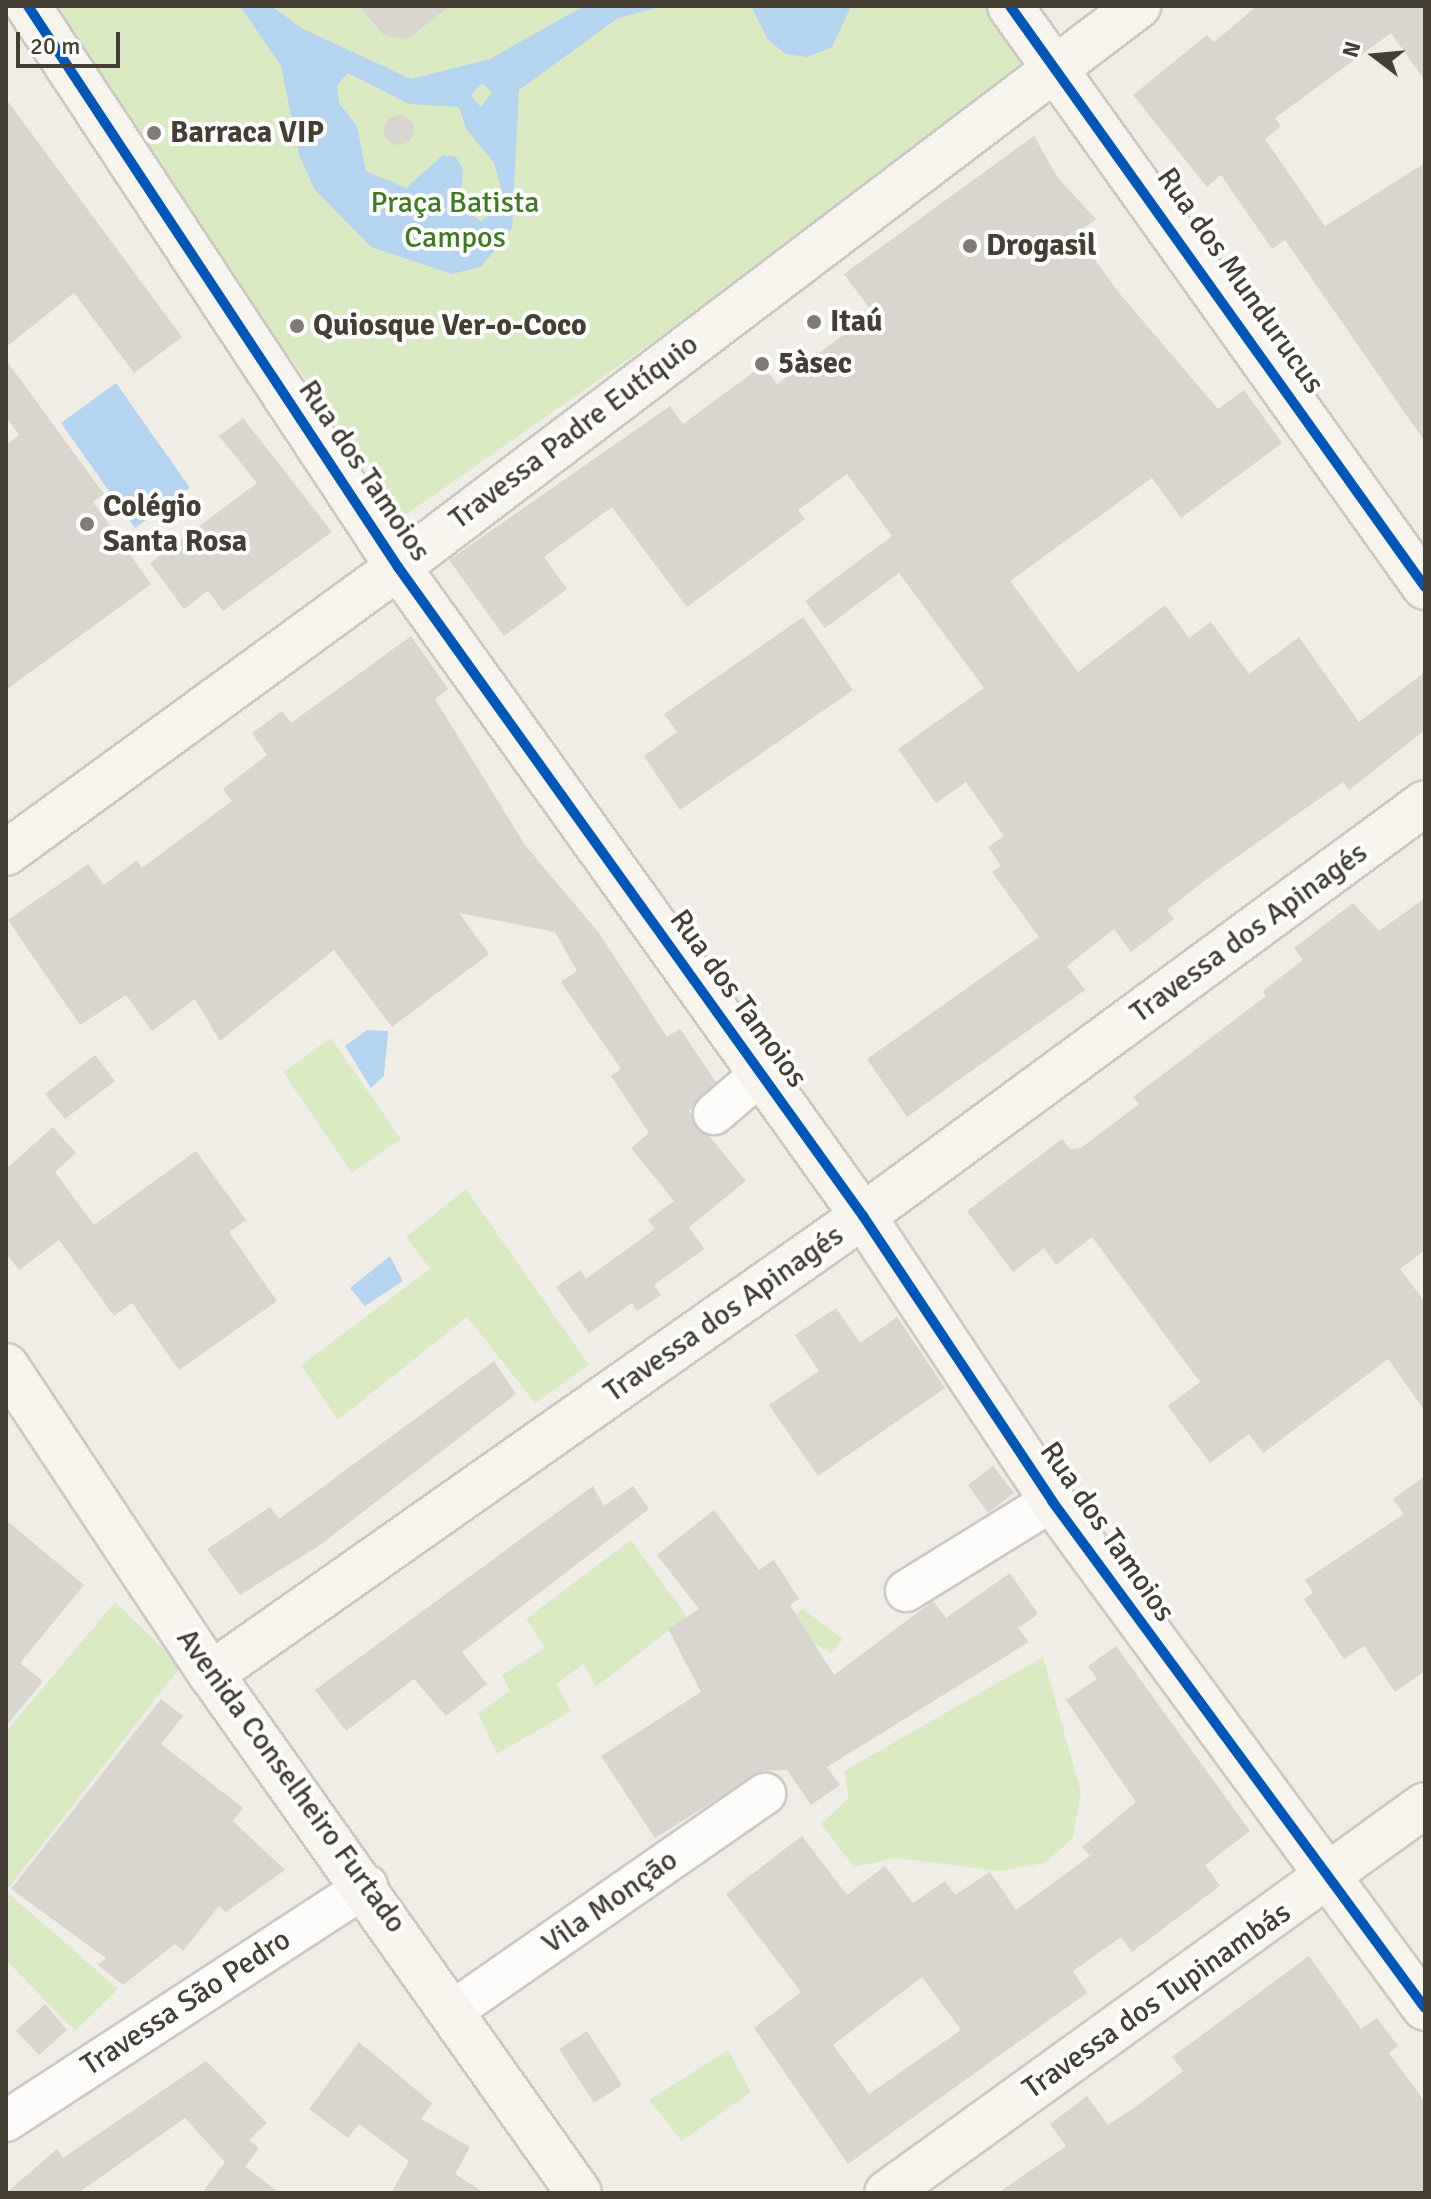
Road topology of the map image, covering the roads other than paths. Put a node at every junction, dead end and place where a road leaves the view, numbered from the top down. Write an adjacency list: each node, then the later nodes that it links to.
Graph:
1 (28, 6): 5 (street, Rua dos Tamoios)
2 (1010, 6): 4 (street, Rua dos Mundurucus)
3 (1138, 6): 4 (street, Travessa Padre Eutíquio)
4 (1055, 69): 5 (street, Travessa Padre Eutíquio); 6 (street, Rua dos Mundurucus)
5 (398, 567): 8 (street, Travessa Padre Eutíquio); 9 (street, Rua dos Tamoios)
6 (1425, 587)
7 (1425, 803): 11 (street, Travessa dos Apinagés)
8 (6, 853)
9 (762, 1073): 10 (street); 11 (street, Rua dos Tamoios)
10 (714, 1114)
11 (863, 1216): 13 (street, Rua dos Tamoios); 15 (street, Travessa dos Apinagés)
12 (6, 1366): 15 (street, Avenida Conselheiro Furtado)
13 (1052, 1501): 14 (street); 18 (street, Rua dos Tamoios)
14 (906, 1591)
15 (211, 1674): 19 (street, Avenida Conselheiro Furtado)
16 (765, 1794): 21 (street, Vila Monção)
17 (1425, 1805): 18 (street, Travessa dos Tupinambás)
18 (1329, 1879): 20 (street, Rua dos Tamoios); 24 (street, Travessa dos Tupinambás)
19 (367, 1886): 21 (street, Avenida Conselheiro Furtado); 22 (street, Travessa São Pedro)
20 (1425, 2008)
21 (454, 2010): 23 (street, Avenida Conselheiro Furtado)
22 (6, 2121)
23 (579, 2193)
24 (887, 2193)

